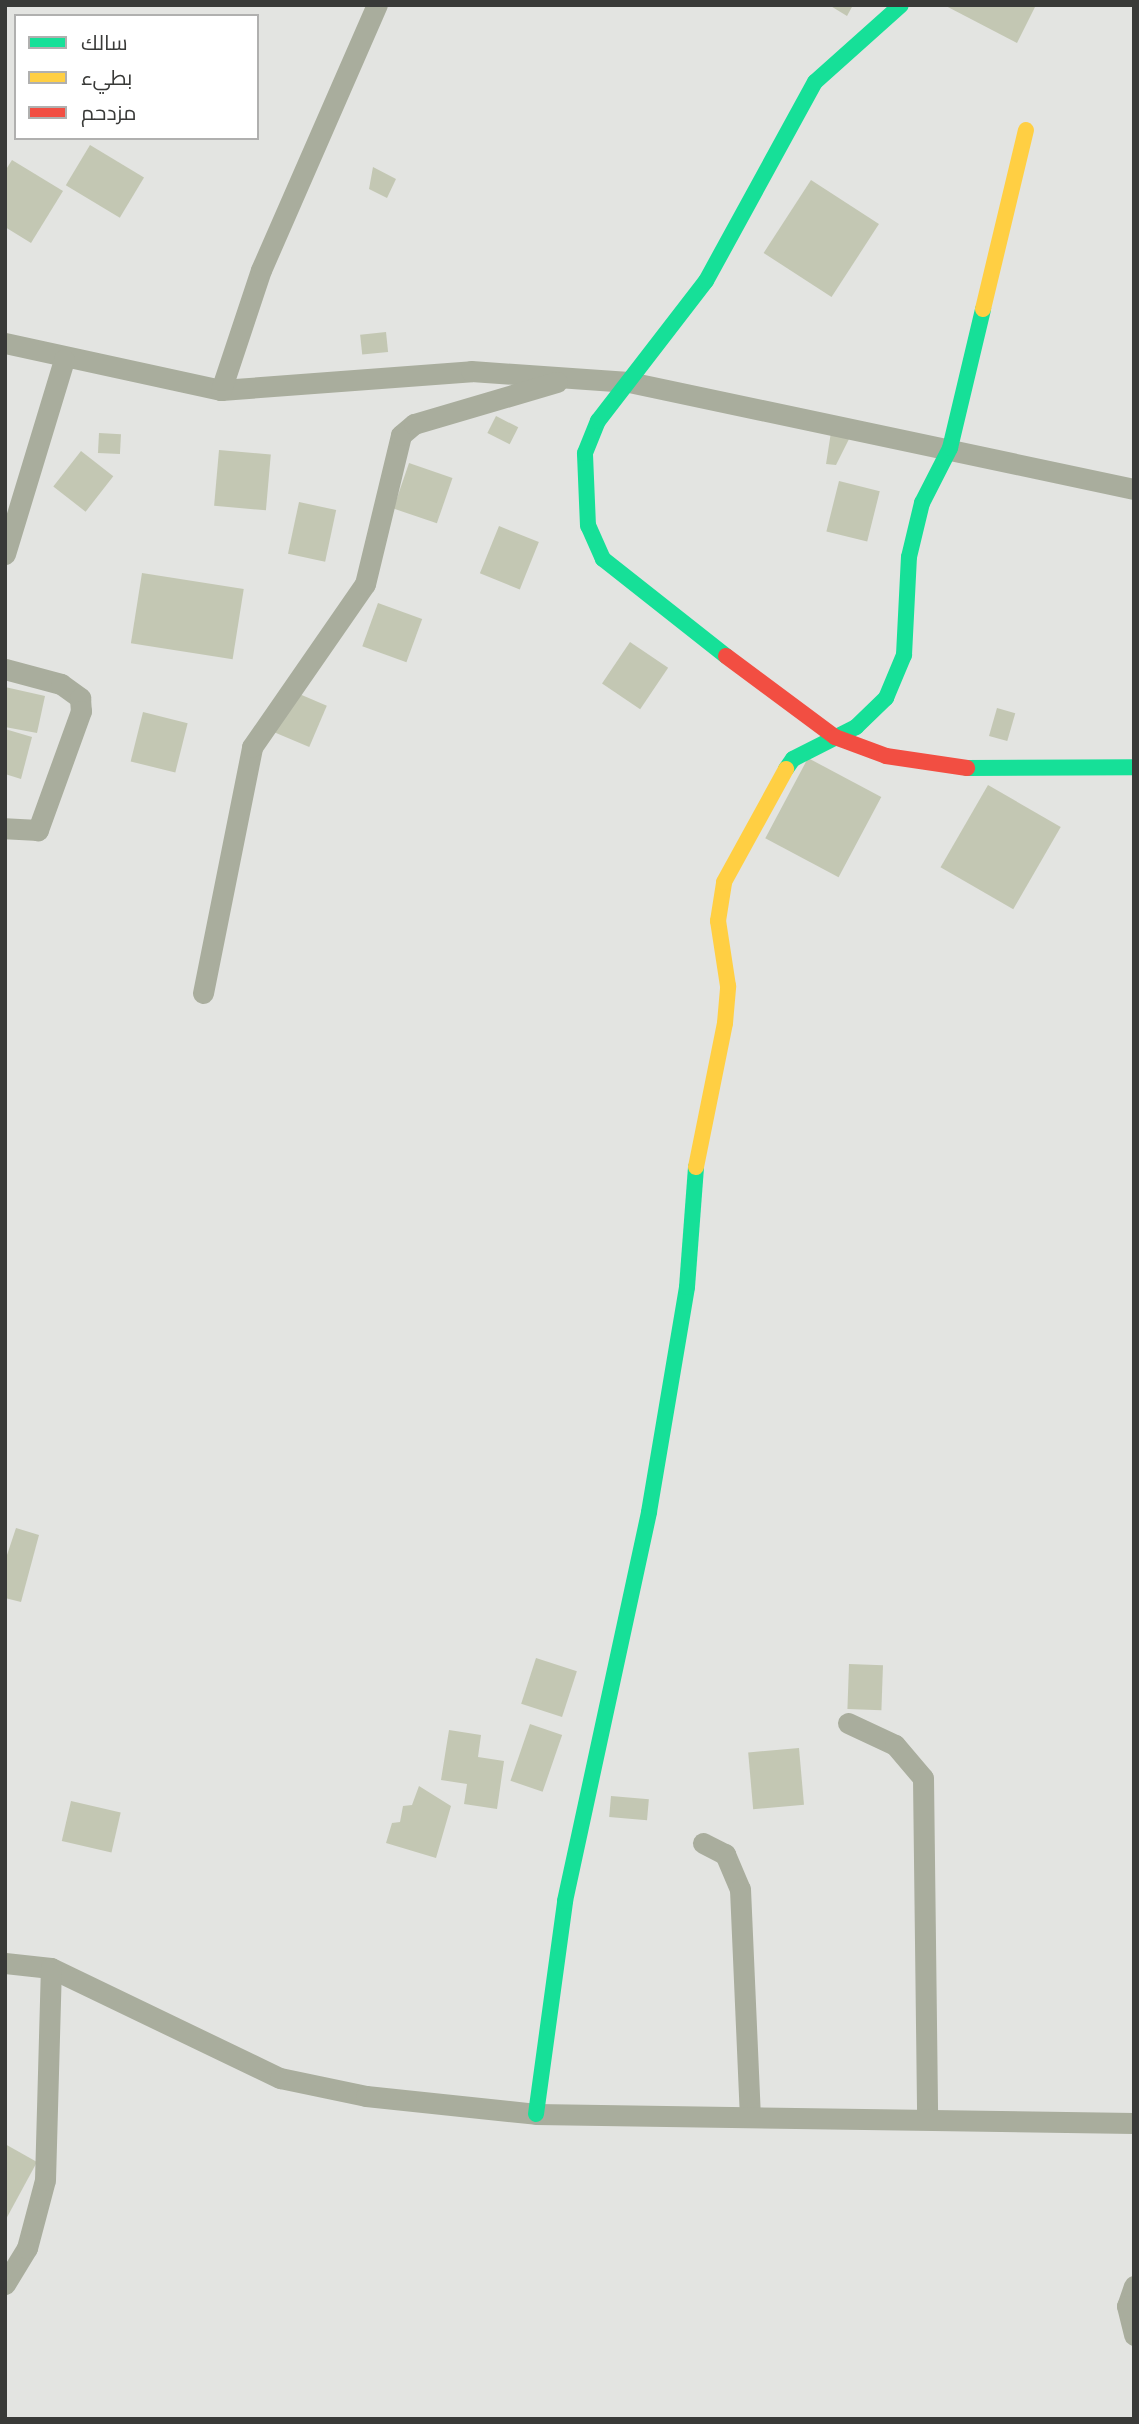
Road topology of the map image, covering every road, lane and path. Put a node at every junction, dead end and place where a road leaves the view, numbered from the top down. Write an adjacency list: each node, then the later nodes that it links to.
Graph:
1 (377, 5): 8 (street)
2 (901, 5): 7 (street)
3 (1026, 130): 9 (street)
4 (5, 343): 5 (street)
5 (64, 359): 8 (street); 11 (street)
6 (580, 377): 7 (street); 8 (street); 16 (street)
7 (629, 383): 9 (street); 13 (street)
8 (221, 390)
9 (950, 448): 10 (street); 13 (street)
10 (1134, 489)
11 (5, 554)
12 (5, 669): 15 (street)
13 (835, 737): 14 (street); 21 (street)
14 (1134, 767)
15 (5, 828)
16 (203, 993)
17 (848, 1723): 23 (street)
18 (703, 1843): 22 (street)
19 (5, 1962): 20 (street)
20 (51, 1968): 21 (street); 25 (street)
21 (536, 2114): 22 (street)
22 (750, 2116): 23 (street)
23 (927, 2118): 24 (street)
24 (1134, 2123)
25 (5, 2284)
26 (1134, 2286): 27 (street)
27 (1134, 2335)

